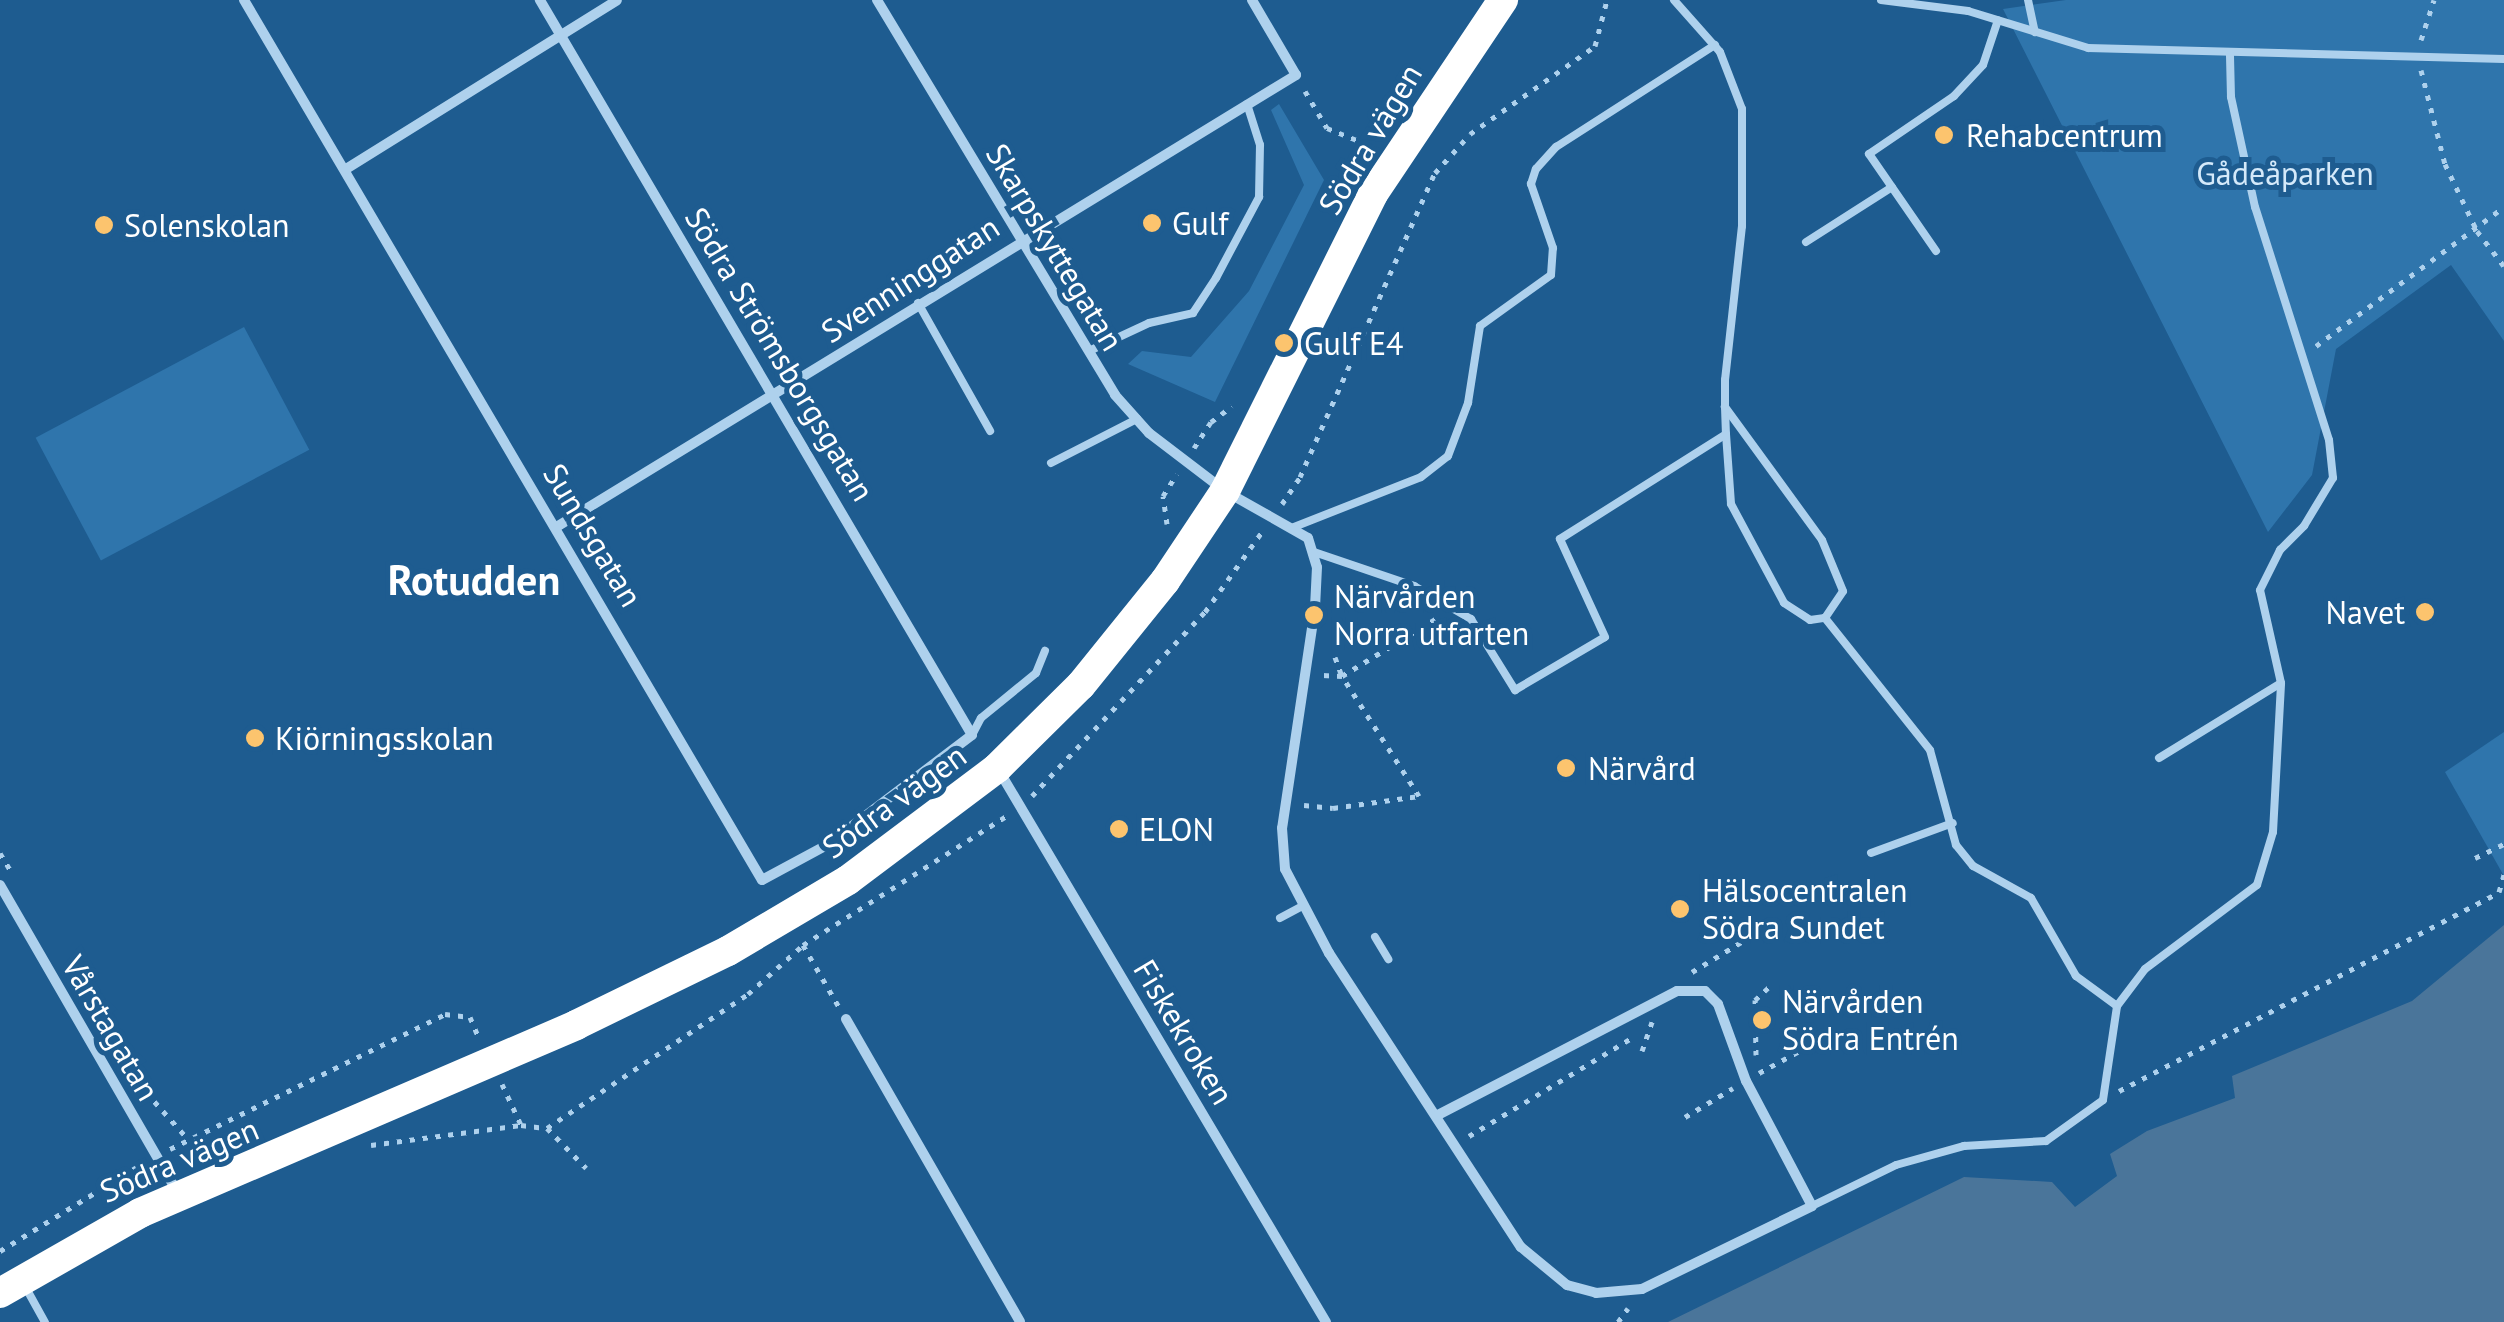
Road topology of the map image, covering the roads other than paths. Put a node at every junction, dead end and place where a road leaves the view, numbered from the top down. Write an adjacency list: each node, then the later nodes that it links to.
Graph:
1 (244, 0): 18 (street, Sundsgatan)
2 (540, 0): 13 (street, Södra Strömsborgsgatan)
3 (617, 0): 13 (street)
4 (877, 0): 20 (street, Skarpskyttegatan)
5 (1252, 0): 17 (street, Svenninggatan)
6 (1503, 0): 31 (highway, Södra vägen)
7 (1674, 0): 14 (lane)
8 (1881, 0): 10 (lane)
9 (2028, 0): 12 (lane)
10 (1963, 5): 11 (lane)
11 (1998, 20): 12 (lane); 19 (lane)
12 (2035, 32): 15 (lane)
13 (561, 34): 18 (street); 25 (street, Södra Strömsborgsgatan)
14 (1715, 45): 26 (lane); 33 (lane)
15 (2230, 55): 16 (lane); 37 (lane)
16 (2504, 59)
17 (1247, 104): 20 (street, Svenninggatan); 24 (lane)
18 (346, 170): 32 (street, Sundsgatan)
19 (1892, 187): 21 (lane); 22 (lane)
20 (1020, 238): 23 (street, Svenninggatan); 24 (street, Skarpskyttegatan)
21 (1806, 242)
22 (1936, 251)
23 (918, 304): 25 (street, Svenninggatan); 28 (lane)
24 (1089, 351): 27 (street, Skarpskyttegatan)
25 (774, 396): 32 (street, Svenninggatan); 38 (street, Södra Strömsborgsgatan)
26 (1725, 407): 29 (lane); 35 (lane)
27 (1137, 419): 30 (lane); 31 (street, Skarpskyttegatan)
28 (990, 431)
29 (1726, 434): 34 (lane); 35 (lane)
30 (1052, 463)
31 (1225, 491): 33 (street, Skarpskyttegatan); 40 (highway, Södra vägen)
32 (558, 526): 38 (street, Sundsgatan)
33 (1294, 527): 34 (street)
34 (1314, 552): 44 (street)
35 (1825, 618): 41 (lane)
36 (1045, 651): 38 (lane)
37 (2280, 683): 39 (lane); 48 (lane)
38 (972, 734)
39 (2158, 758)
40 (997, 768): 51 (highway, Södra vägen); 56 (street, Fiskekroken)
41 (1953, 823): 42 (lane); 48 (lane)
42 (1871, 853)
43 (0, 886): 51 (street, Vårstagatan)
44 (1303, 906): 45 (lane); 50 (street)
45 (1280, 918)
46 (1374, 937): 47 (lane)
47 (1388, 959)
48 (2117, 1006): 52 (lane)
49 (846, 1019): 55 (street)
50 (1436, 1116): 52 (street); 52 (street)
51 (179, 1196): 53 (highway, Södra vägen)
52 (1812, 1206)
53 (10, 1286): 54 (lane)
54 (45, 1322)
55 (1020, 1322)
56 (1326, 1322)

